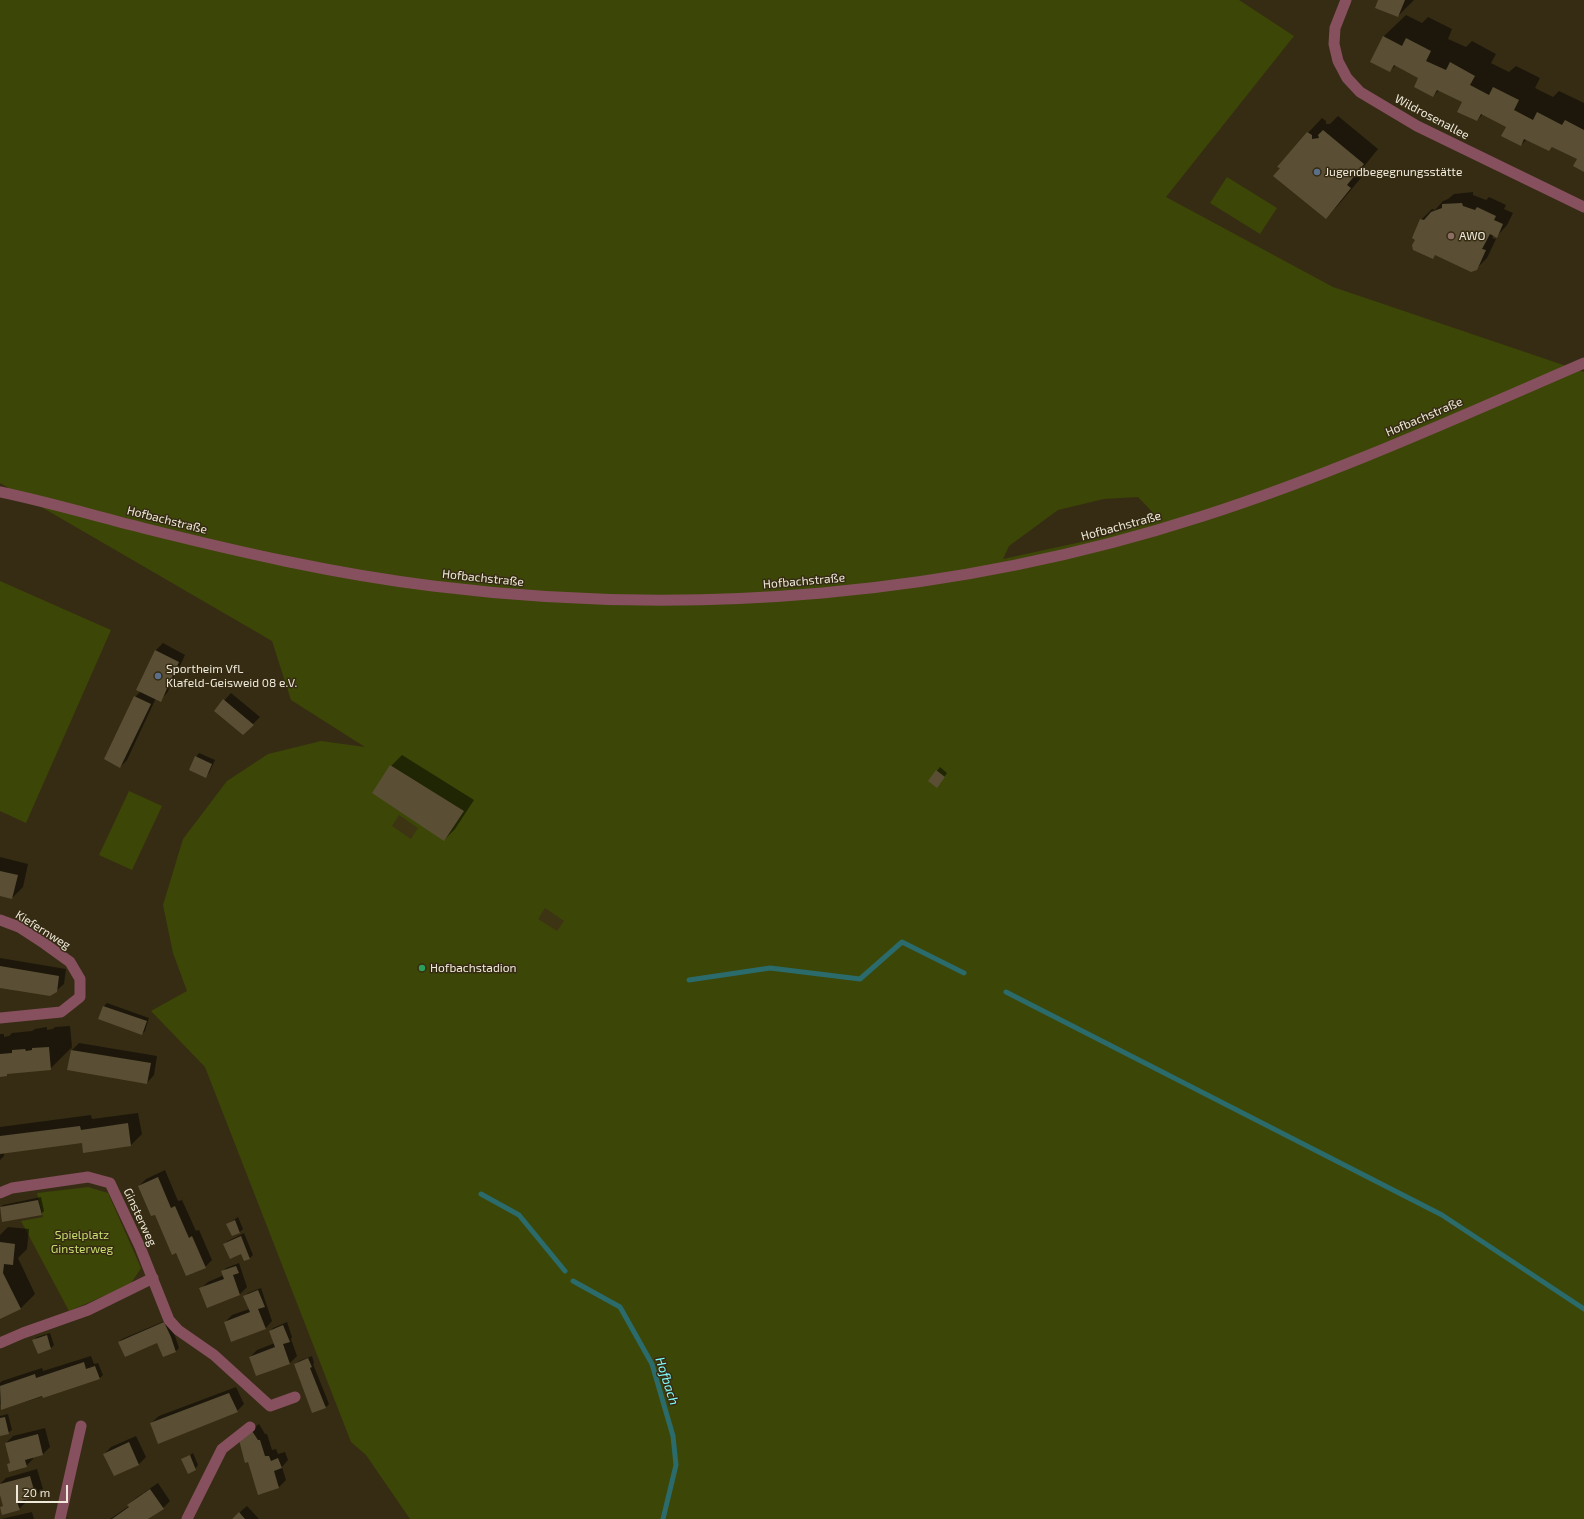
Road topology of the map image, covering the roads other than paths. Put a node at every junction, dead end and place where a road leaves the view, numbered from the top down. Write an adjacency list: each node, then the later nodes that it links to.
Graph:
1 (1346, 0): 2 (street, Wildrosenallee)
2 (1584, 207)
3 (1584, 363): 4 (street, Hofbachstraße)
4 (0, 492)
5 (0, 920): 6 (street, Kiefernweg)
6 (0, 1018)
7 (0, 1193): 8 (street, Ginsterweg)
8 (153, 1278): 9 (street); 10 (street, Ginsterweg)
9 (0, 1343)
10 (295, 1398)
11 (81, 1426): 13 (street)
12 (250, 1427): 14 (street)
13 (60, 1519)
14 (187, 1519)

